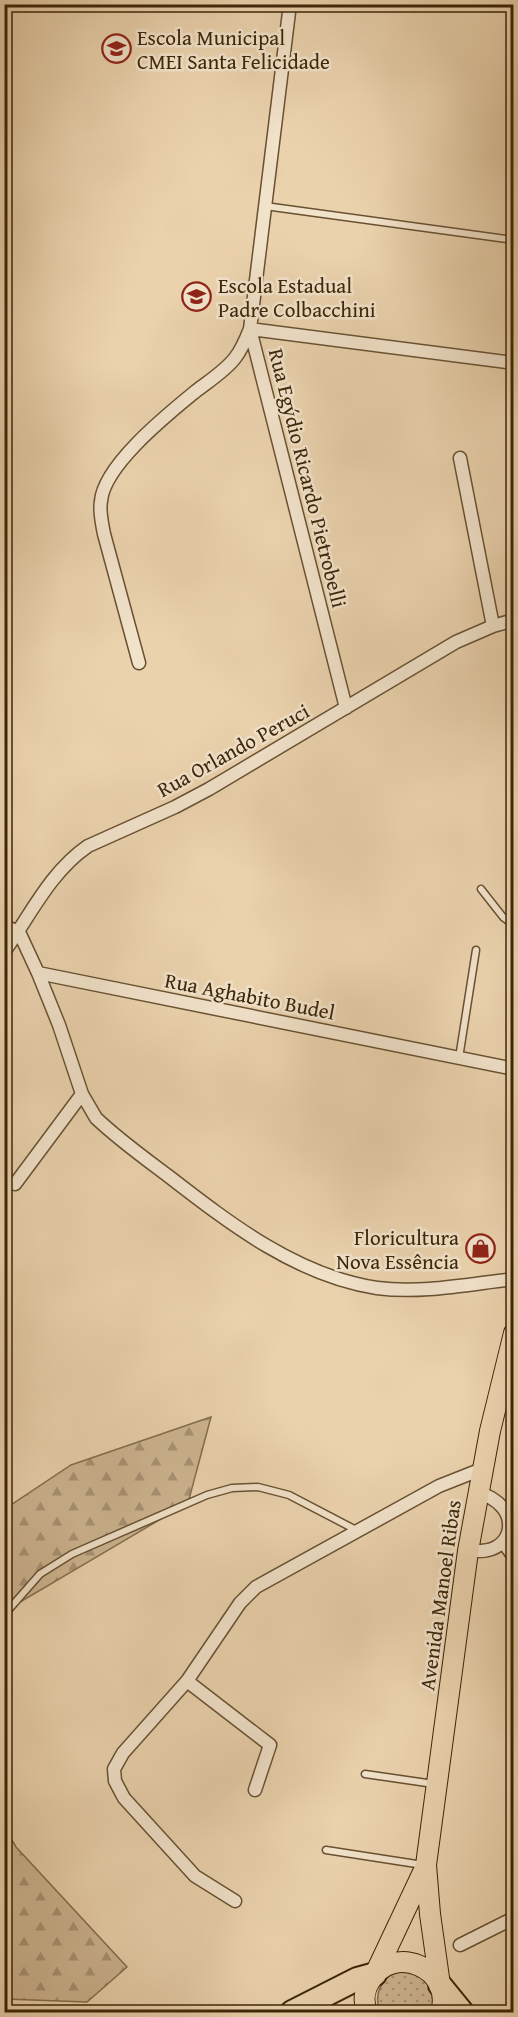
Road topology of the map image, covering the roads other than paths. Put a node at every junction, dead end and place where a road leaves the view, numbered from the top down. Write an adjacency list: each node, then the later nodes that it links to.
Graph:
1 (290, 4): 2 (street, Rua Egýdio Ricardo Pietrobelli)
2 (265, 206): 3 (lane); 4 (street, Rua Egýdio Ricardo Pietrobelli)
3 (513, 240)
4 (250, 329): 5 (street); 9 (street); 10 (street, Rua Egýdio Ricardo Pietrobelli)
5 (513, 363)
6 (460, 458): 8 (street)
7 (513, 620): 8 (street, Rua Orlando Peruci)
8 (493, 626): 10 (street, Rua Orlando Peruci)
9 (139, 663)
10 (346, 708): 14 (street, Rua Orlando Peruci)
11 (481, 889): 12 (lane)
12 (513, 925)
13 (4, 926): 14 (street)
14 (19, 932): 16 (street, Rua Orlando Peruci); 17 (street)
15 (476, 950): 18 (lane)
16 (4, 952)
17 (38, 973): 18 (street, Rua Aghabito Budel); 20 (street)
18 (459, 1058): 19 (street, Rua Aghabito Budel)
19 (513, 1069)
20 (82, 1094): 21 (street); 22 (street)
21 (15, 1184)
22 (513, 1279)
23 (513, 1333): 24 (main road, Avenida Manoel Ribas)
24 (482, 1469): 25 (main road, Avenida Manoel Ribas); 27 (street)
25 (478, 1492): 26 (street); 29 (main road, Avenida Manoel Ribas)
26 (511, 1521): 28 (street)
27 (358, 1531): 31 (lane); 32 (street)
28 (503, 1542): 29 (street); 30 (street)
29 (468, 1551): 34 (main road, Avenida Manoel Ribas)
30 (513, 1557)
31 (4, 1615)
32 (187, 1681): 35 (street); 38 (street)
33 (365, 1774): 34 (lane)
34 (437, 1785): 37 (main road, Avenida Manoel Ribas)
35 (255, 1790)
36 (326, 1850): 37 (lane)
37 (426, 1865): 41 (main road, Avenida Manoel Ribas); 42 (main road, Avenida Manoel Ribas)
38 (235, 1901)
39 (513, 1918): 40 (street)
40 (460, 1946)
41 (375, 1974): 42 (main road); 43 (highway); 44 (main road, Avenida Manoel Ribas)
42 (440, 1985): 45 (main road, Avenida Manoel Ribas); 46 (highway)
43 (291, 2013)
44 (367, 2013)
45 (441, 2013)
46 (462, 2013)

